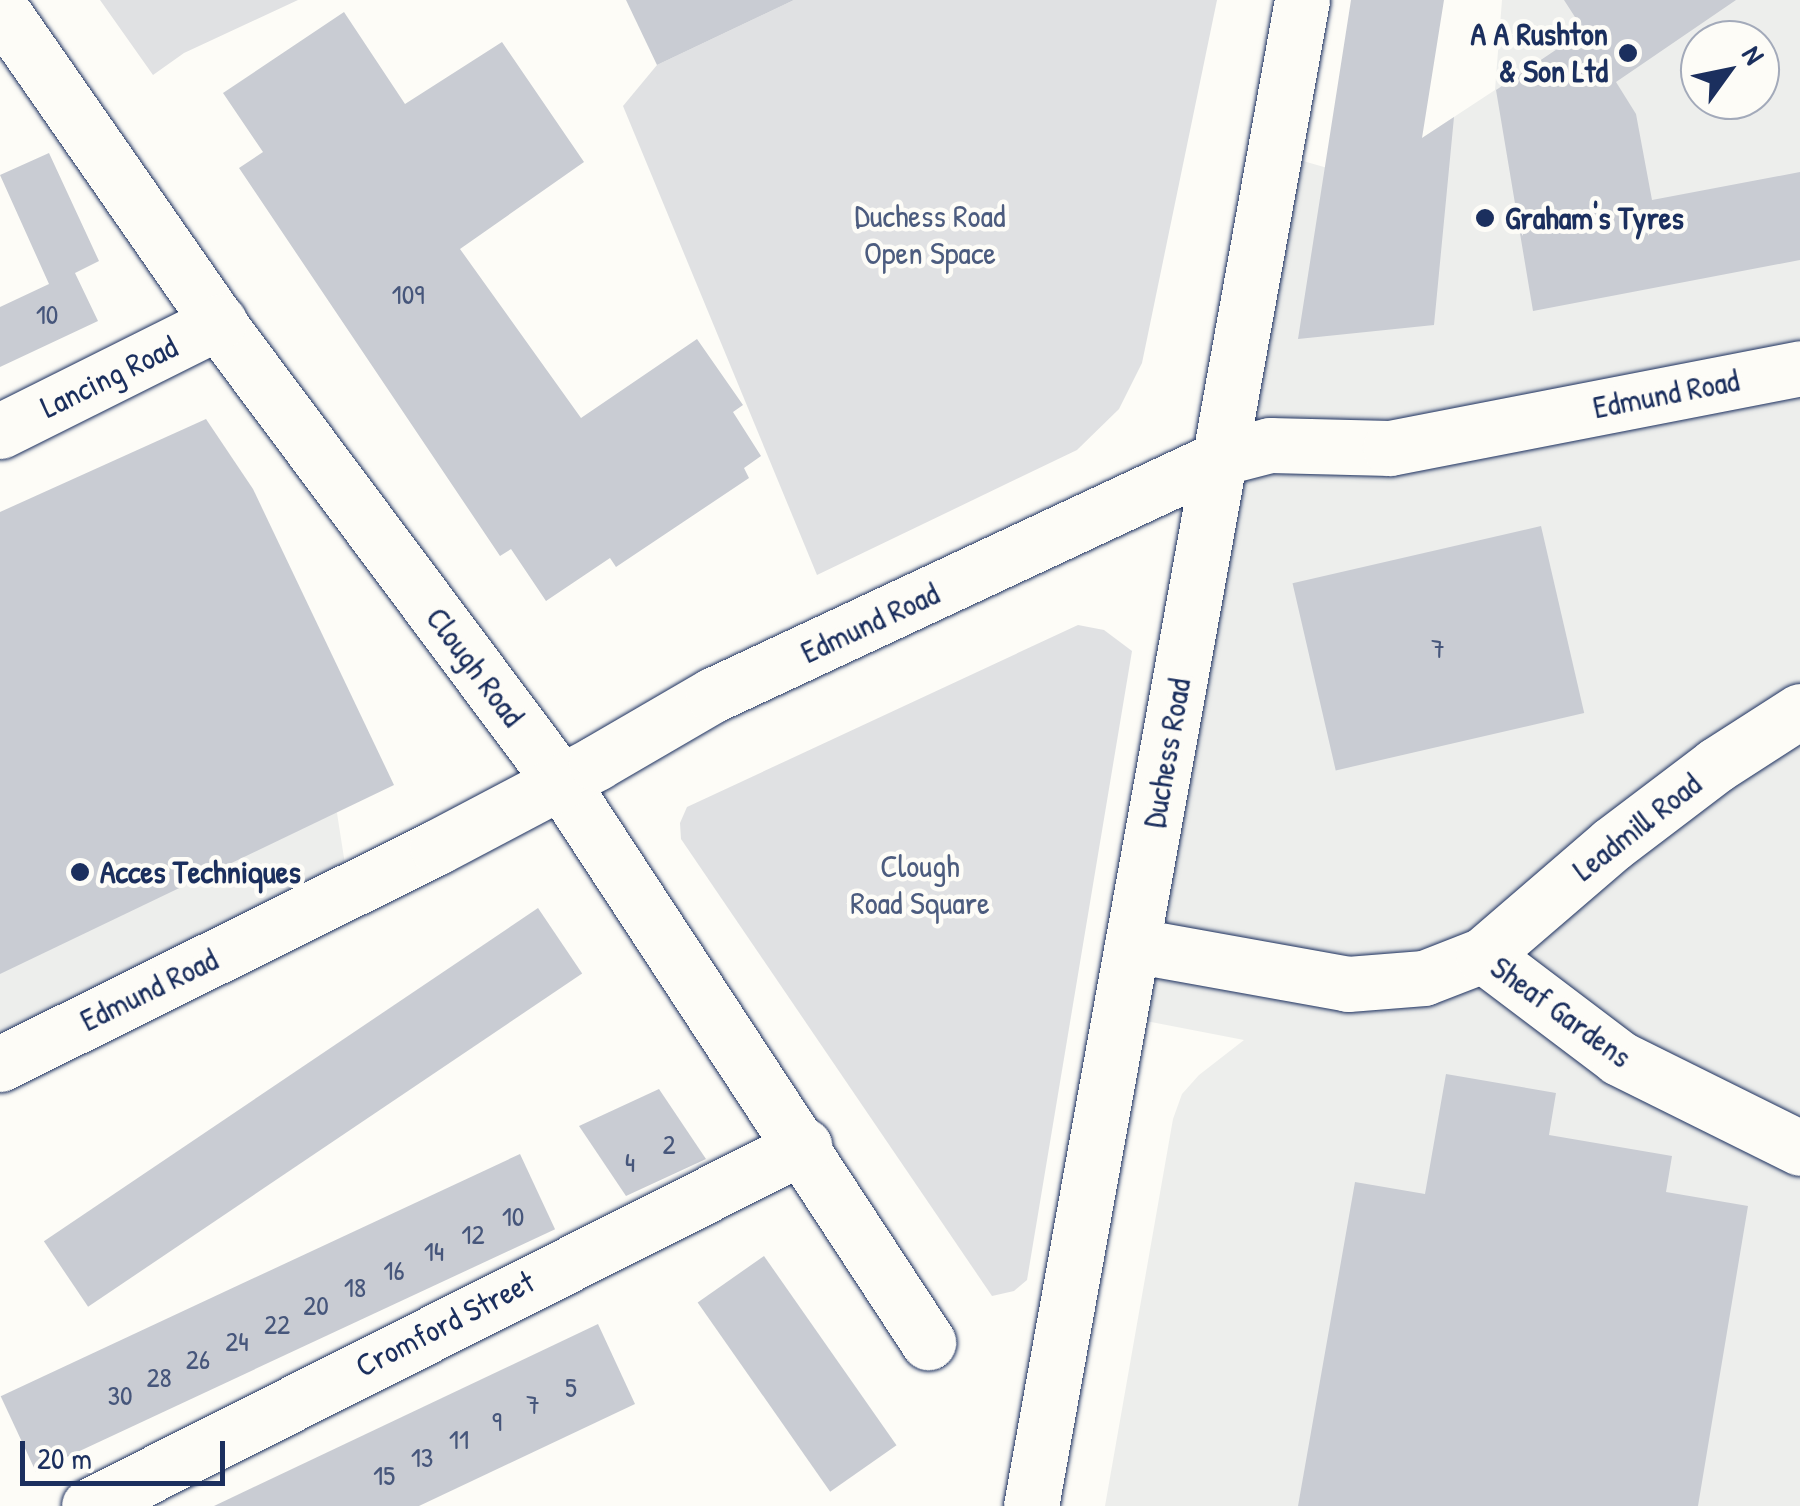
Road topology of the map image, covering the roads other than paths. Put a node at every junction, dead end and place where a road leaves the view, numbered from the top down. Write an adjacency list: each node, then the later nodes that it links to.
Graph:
1 (1302, 0): 6 (street, Duchess Road)
2 (0, 8): 3 (street, Clough Road)
3 (218, 322): 5 (street, Lancing Road); 8 (street, Clough Road)
4 (1800, 368): 6 (street, Edmund Road)
5 (0, 431)
6 (1220, 458): 8 (street, Edmund Road); 9 (street, Duchess Road)
7 (1800, 711): 10 (street, Leadmill Road)
8 (561, 782): 11 (street, Edmund Road); 12 (street, Clough Road)
9 (1132, 945): 10 (street, Sheaf Gardens); 16 (street, Duchess Road)
10 (1483, 955): 13 (street, Sheaf Gardens)
11 (0, 1064)
12 (804, 1146): 14 (street, Clough Road); 15 (street, Cromford Street)
13 (1800, 1148)
14 (928, 1342)
15 (89, 1506)
16 (1031, 1506)

